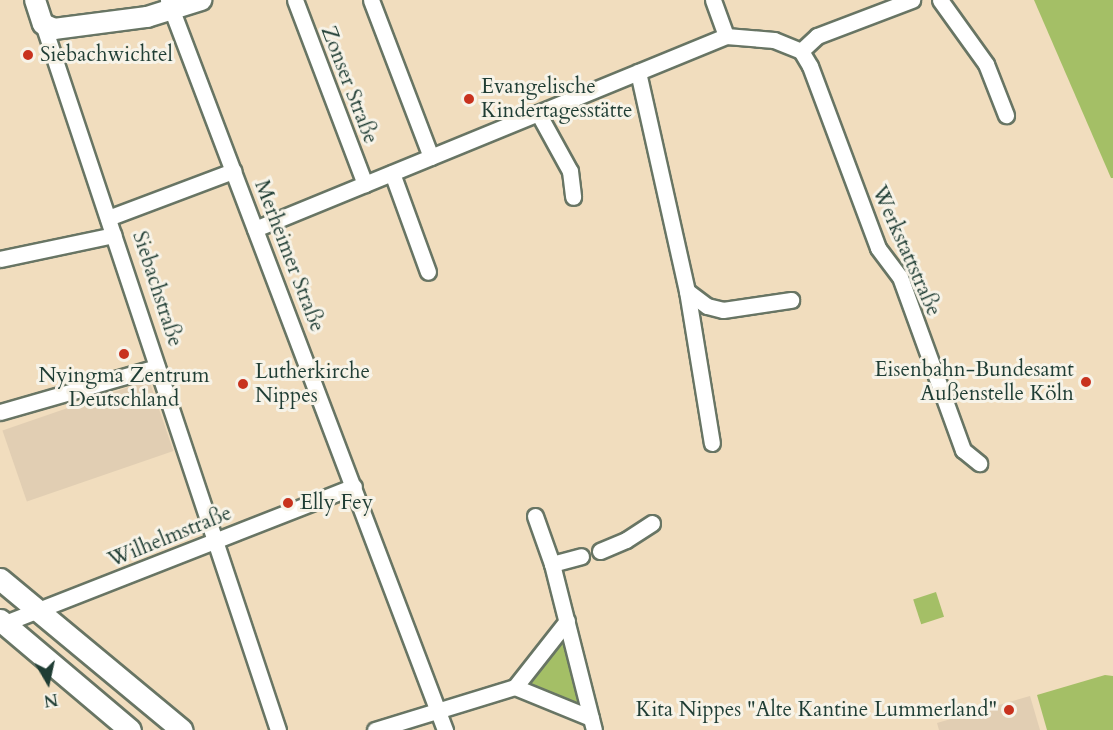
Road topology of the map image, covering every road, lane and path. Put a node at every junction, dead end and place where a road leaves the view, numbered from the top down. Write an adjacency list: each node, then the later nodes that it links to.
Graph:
1 (35, 0): 10 (street, Siebachstraße)
2 (201, 0): 8 (street)
3 (295, 0): 19 (street, Zonser Straße)
4 (371, 0): 16 (street)
5 (713, 0): 11 (street)
6 (912, 0): 9 (street)
7 (940, 0): 15 (street)
8 (170, 5): 10 (street); 17 (street, Merheimer Straße)
9 (871, 7): 12 (street)
10 (43, 24): 21 (street, Siebachstraße)
11 (726, 36): 12 (street); 13 (street)
12 (801, 51): 31 (street, Werkstattstraße)
13 (638, 72): 14 (street); 26 (street)
14 (538, 113): 16 (street); 20 (street)
15 (1006, 115)
16 (430, 157): 18 (street)
17 (233, 171): 21 (street); 22 (street, Merheimer Straße)
18 (392, 172): 19 (street); 25 (street)
19 (364, 184): 22 (street)
20 (573, 197)
21 (108, 218): 23 (street, Siebachstraße)
22 (255, 229): 32 (street, Merheimer Straße)
23 (114, 235): 24 (street); 28 (street, Siebachstraße)
24 (0, 259)
25 (428, 272)
26 (687, 291): 27 (street); 30 (street)
27 (791, 300)
28 (157, 367): 29 (street); 35 (street, Siebachstraße)
29 (0, 412)
30 (712, 443)
31 (979, 463)
32 (354, 486): 35 (street, Wilhelmstraße); 44 (street, Merheimer Straße)
33 (535, 516): 38 (street)
34 (652, 523): 36 (street)
35 (215, 541): 40 (street, Wilhelmstraße); 48 (street, Siebachstraße)
36 (600, 550)
37 (581, 556): 38 (street)
38 (552, 564): 41 (street)
39 (0, 579): 40 (main road)
40 (36, 610): 42 (street, Wilhelmstraße); 47 (main road)
41 (567, 621): 43 (street); 45 (street)
42 (1, 623): 46 (main road)
43 (515, 687): 44 (street); 45 (street)
44 (440, 708): 49 (street); 50 (street, Merheimer Straße)
45 (593, 724)
46 (130, 730)
47 (182, 730)
48 (278, 730)
49 (375, 730)
50 (445, 730)

